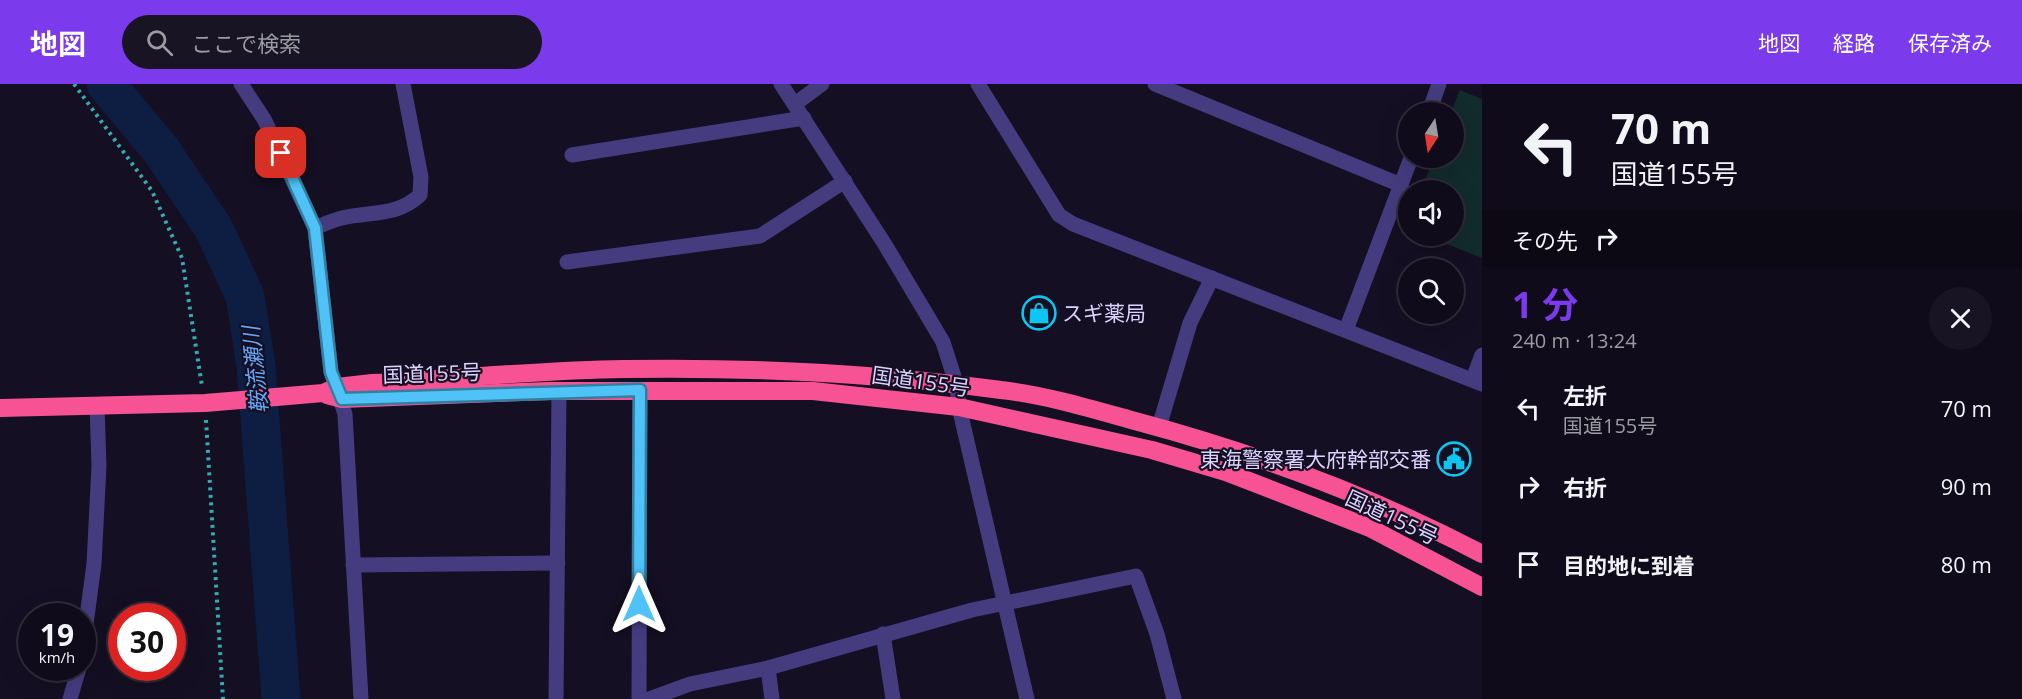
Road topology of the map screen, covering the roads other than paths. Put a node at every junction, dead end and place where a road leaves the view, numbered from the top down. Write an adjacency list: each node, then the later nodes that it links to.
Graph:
1 (241, 84): 15 (street)
2 (403, 84): 15 (street)
3 (781, 84): 9 (street)
4 (822, 84): 9 (street)
5 (978, 84): 17 (street)
6 (1155, 84): 13 (street)
7 (1439, 84): 8 (street)
8 (1433, 102)
9 (795, 104): 10 (street)
10 (804, 118): 11 (street); 12 (street)
11 (572, 155)
12 (845, 181): 16 (street); 21 (street)
13 (1398, 184)
14 (1398, 193): 18 (street)
15 (315, 228): 24 (street)
16 (567, 262)
17 (1212, 278): 18 (street); 28 (street)
18 (1346, 330): 20 (street)
19 (1482, 355): 20 (street)
20 (1477, 381)
21 (957, 386): 24 (highway, 国道155号); 27 (street); 28 (highway, 国道155号)
22 (640, 390): 23 (highway, 国道155号); 27 (highway, 国道155号); 41 (street)
23 (559, 391): 24 (highway, 国道155号); 30 (street)
24 (329, 393): 25 (highway, 国道155号); 31 (street)
25 (97, 405): 26 (highway, 国道155号); 33 (street)
26 (4, 407)
27 (959, 407): 32 (highway, 国道155号); 34 (street)
28 (1159, 427): 29 (highway, 国道155号)
29 (1482, 554)
30 (558, 563): 31 (street); 40 (street)
31 (353, 565): 39 (street)
32 (1482, 587)
33 (89, 603)
34 (1005, 604): 35 (street); 45 (street); 46 (street)
35 (883, 634): 36 (street); 44 (street)
36 (768, 668): 42 (street); 43 (street)
37 (75, 681): 38 (street)
38 (70, 699)
39 (362, 699)
40 (556, 699)
41 (639, 699)
42 (649, 699)
43 (772, 699)
44 (893, 699)
45 (1028, 699)
46 (1174, 699)

